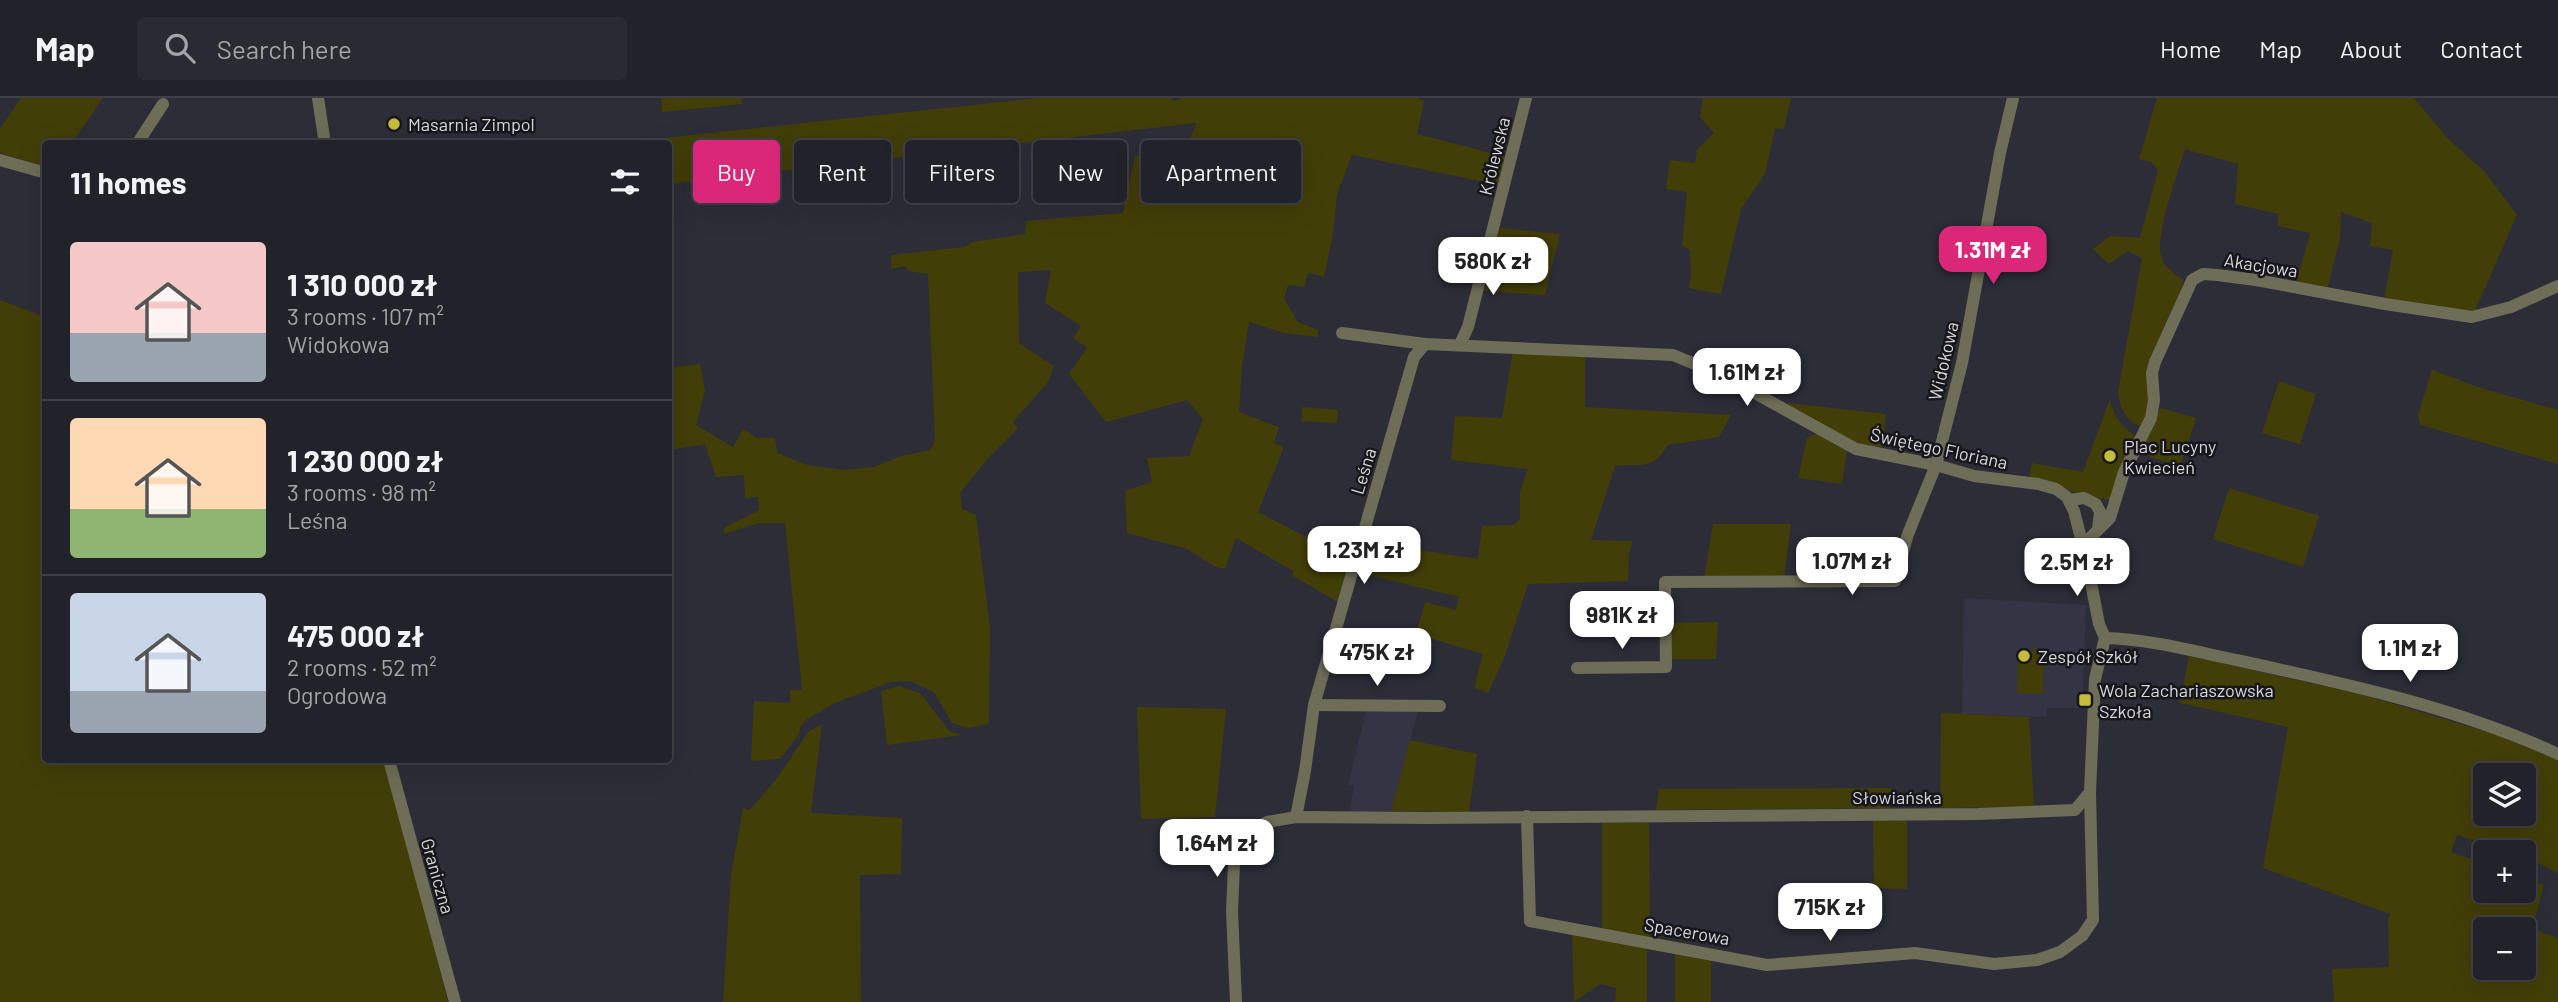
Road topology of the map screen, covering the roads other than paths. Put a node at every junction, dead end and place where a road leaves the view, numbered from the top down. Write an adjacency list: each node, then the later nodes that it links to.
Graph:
1 (318, 98): 6 (street)
2 (1526, 98): 12 (street, Królewska)
3 (2012, 98): 13 (street, Widokowa)
4 (163, 104): 5 (street)
5 (140, 140)
6 (324, 140)
7 (0, 160): 8 (street)
8 (42, 172)
9 (2558, 286): 16 (street, Akacjowa)
10 (1342, 333): 11 (street, Świętego Floriana)
11 (1425, 344): 12 (street, Świętego Floriana); 21 (street, Leśna)
12 (1460, 344): 13 (street, Świętego Floriana)
13 (1936, 465): 14 (street, Świętego Floriana); 20 (street, Widokowa)
14 (2070, 500): 15 (street); 18 (street)
15 (2091, 500): 16 (street); 17 (street)
16 (2115, 505): 17 (street, Akacjowa)
17 (2098, 530): 18 (street, Akacjowa)
18 (2083, 545): 19 (street)
19 (2105, 638): 23 (street); 25 (street)
20 (1577, 668)
21 (1314, 705): 22 (street); 27 (street, Leśna)
22 (1440, 706)
23 (2558, 754)
24 (390, 763): 28 (street, Graniczna)
25 (2090, 792): 26 (street, Słowiańska); 26 (street, Spacerowa)
26 (1527, 816): 27 (street, Słowiańska)
27 (1296, 817): 29 (street, Słowiańska)
28 (455, 1002)
29 (1237, 1002)

